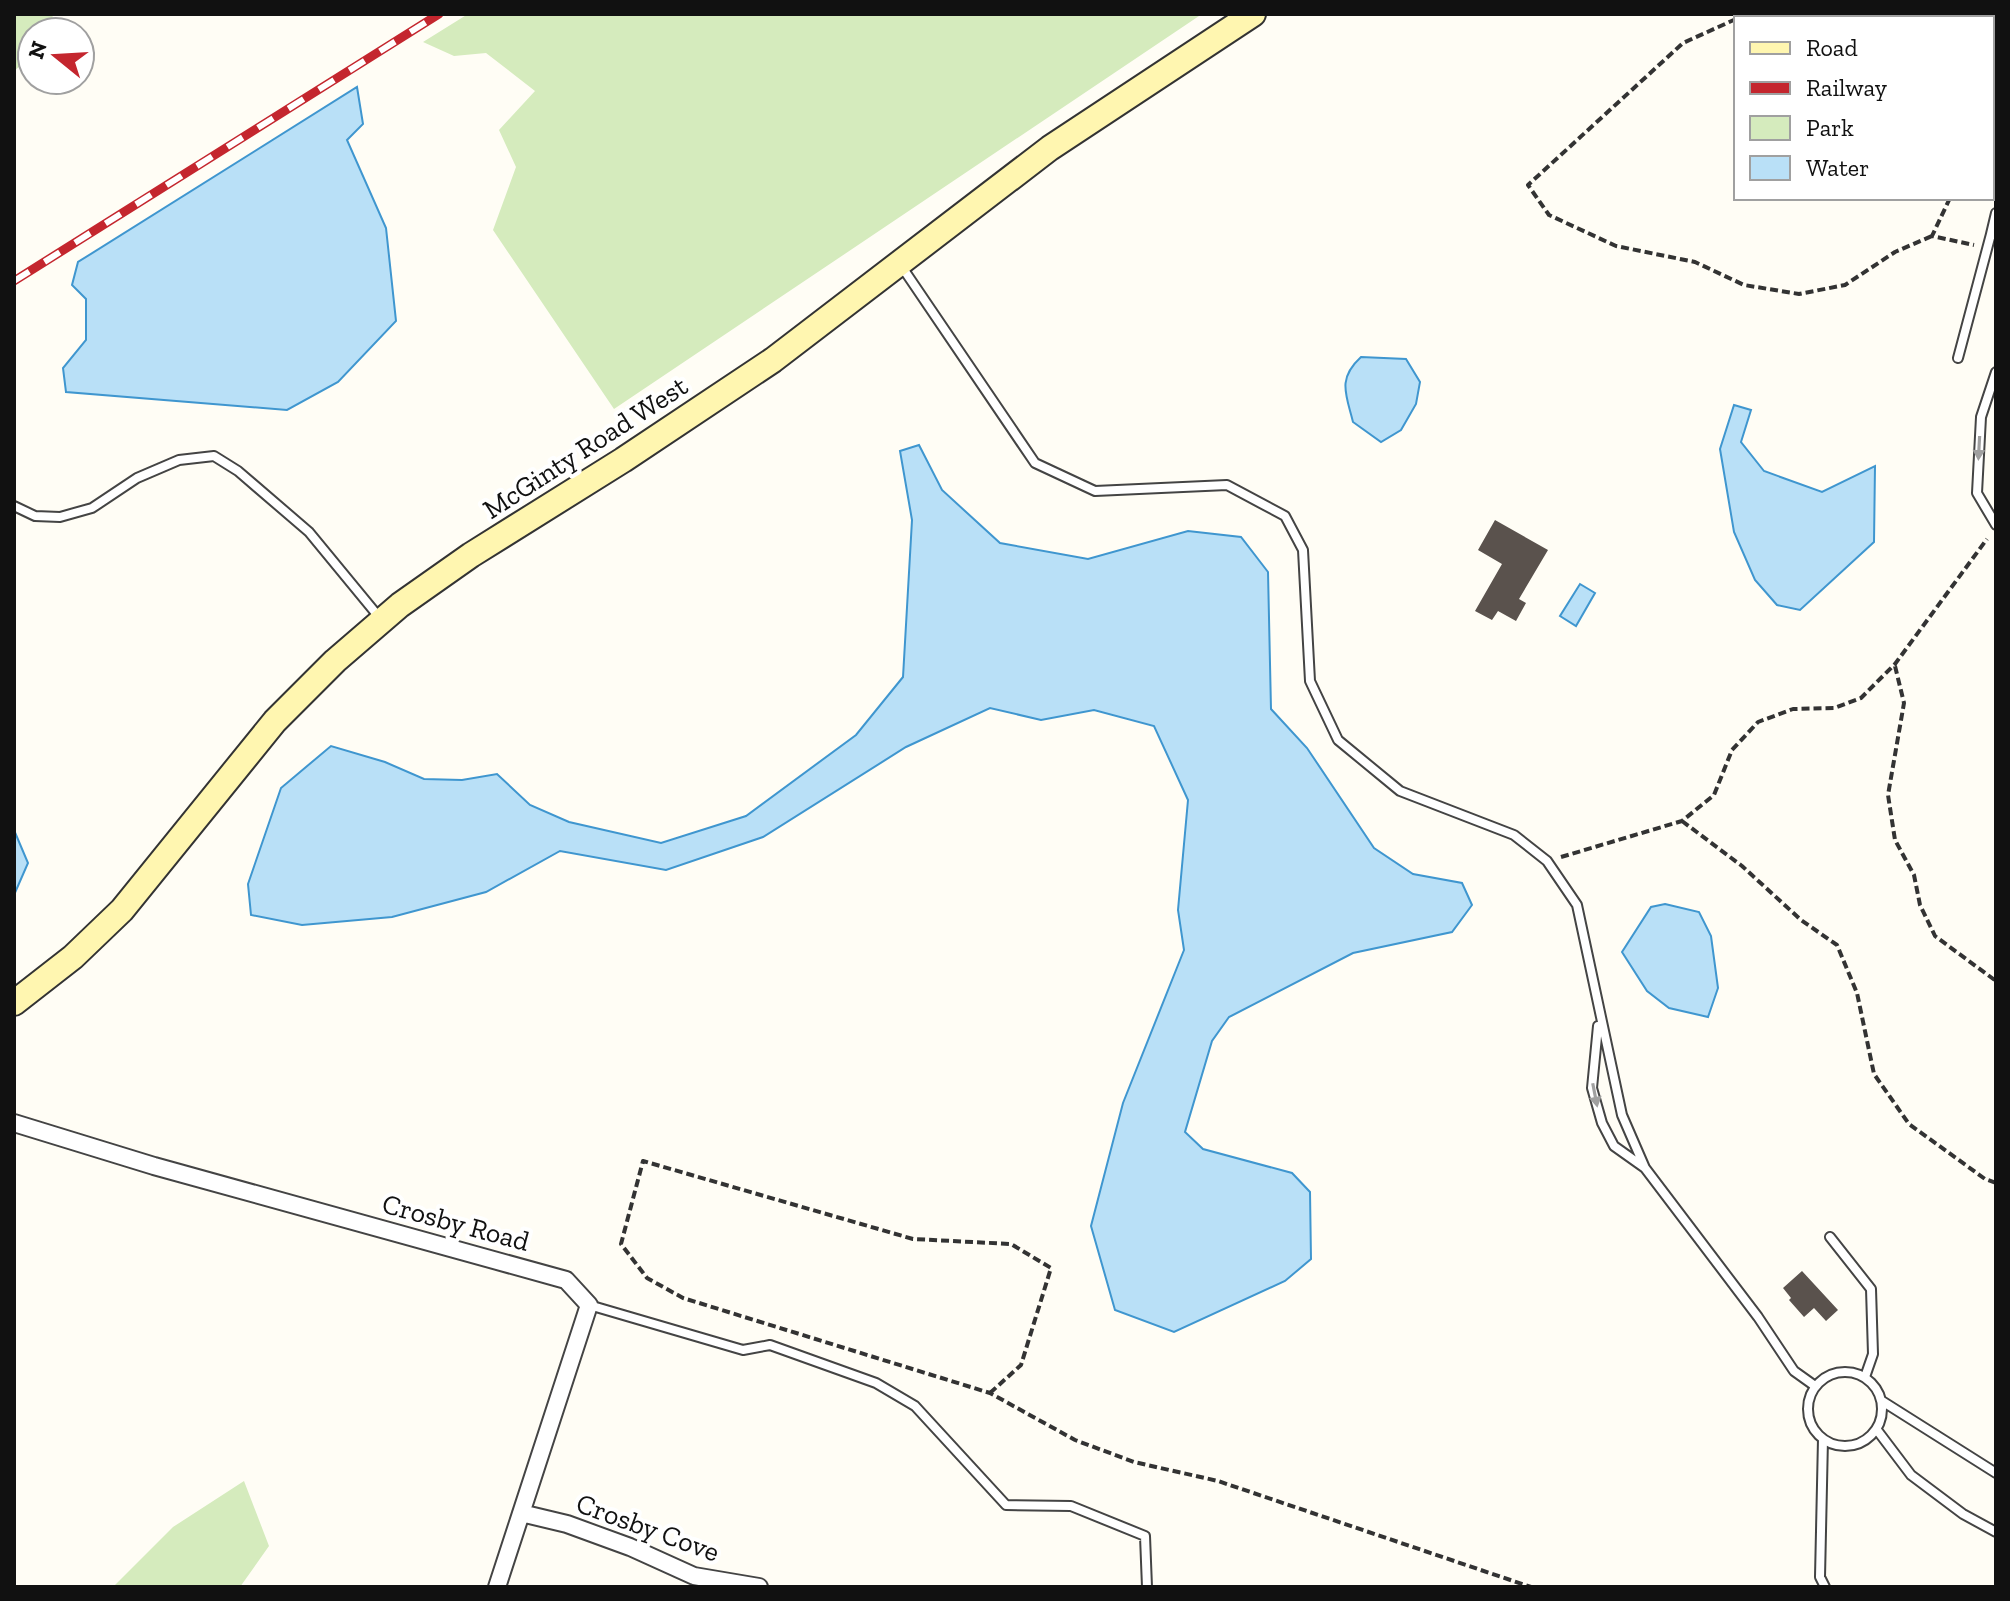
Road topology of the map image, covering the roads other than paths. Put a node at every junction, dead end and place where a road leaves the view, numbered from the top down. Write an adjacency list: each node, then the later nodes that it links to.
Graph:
1 (1253, 14): 4 (main road, McGinty Road West)
2 (1996, 213): 3 (lane)
3 (1993, 234): 5 (lane)
4 (899, 263): 9 (main road, McGinty Road West); 11 (lane)
5 (1958, 358)
6 (1996, 372): 8 (lane, one-way to 8)
7 (14, 506): 9 (lane)
8 (1996, 525)
9 (382, 621): 10 (main road, McGinty Road West)
10 (14, 1003)
11 (1599, 1018): 13 (lane); 13 (lane, one-way to 13)
12 (14, 1123): 15 (street, Crosby Road)
13 (1645, 1168): 17 (lane)
14 (1830, 1237): 16 (lane)
15 (589, 1305): 24 (street); 28 (lane)
16 (1865, 1377): 17 (lane); 18 (lane)
17 (1815, 1386): 22 (lane)
18 (1882, 1401): 19 (lane); 20 (lane)
19 (1899, 1412): 20 (lane); 23 (lane)
20 (1882, 1416): 21 (lane)
21 (1877, 1430): 22 (lane); 25 (lane)
22 (1823, 1439): 29 (lane)
23 (1996, 1473)
24 (521, 1513): 26 (street); 27 (street, Crosby Cove)
25 (1996, 1532)
26 (497, 1587)
27 (759, 1587)
28 (1147, 1587)
29 (1825, 1587)

